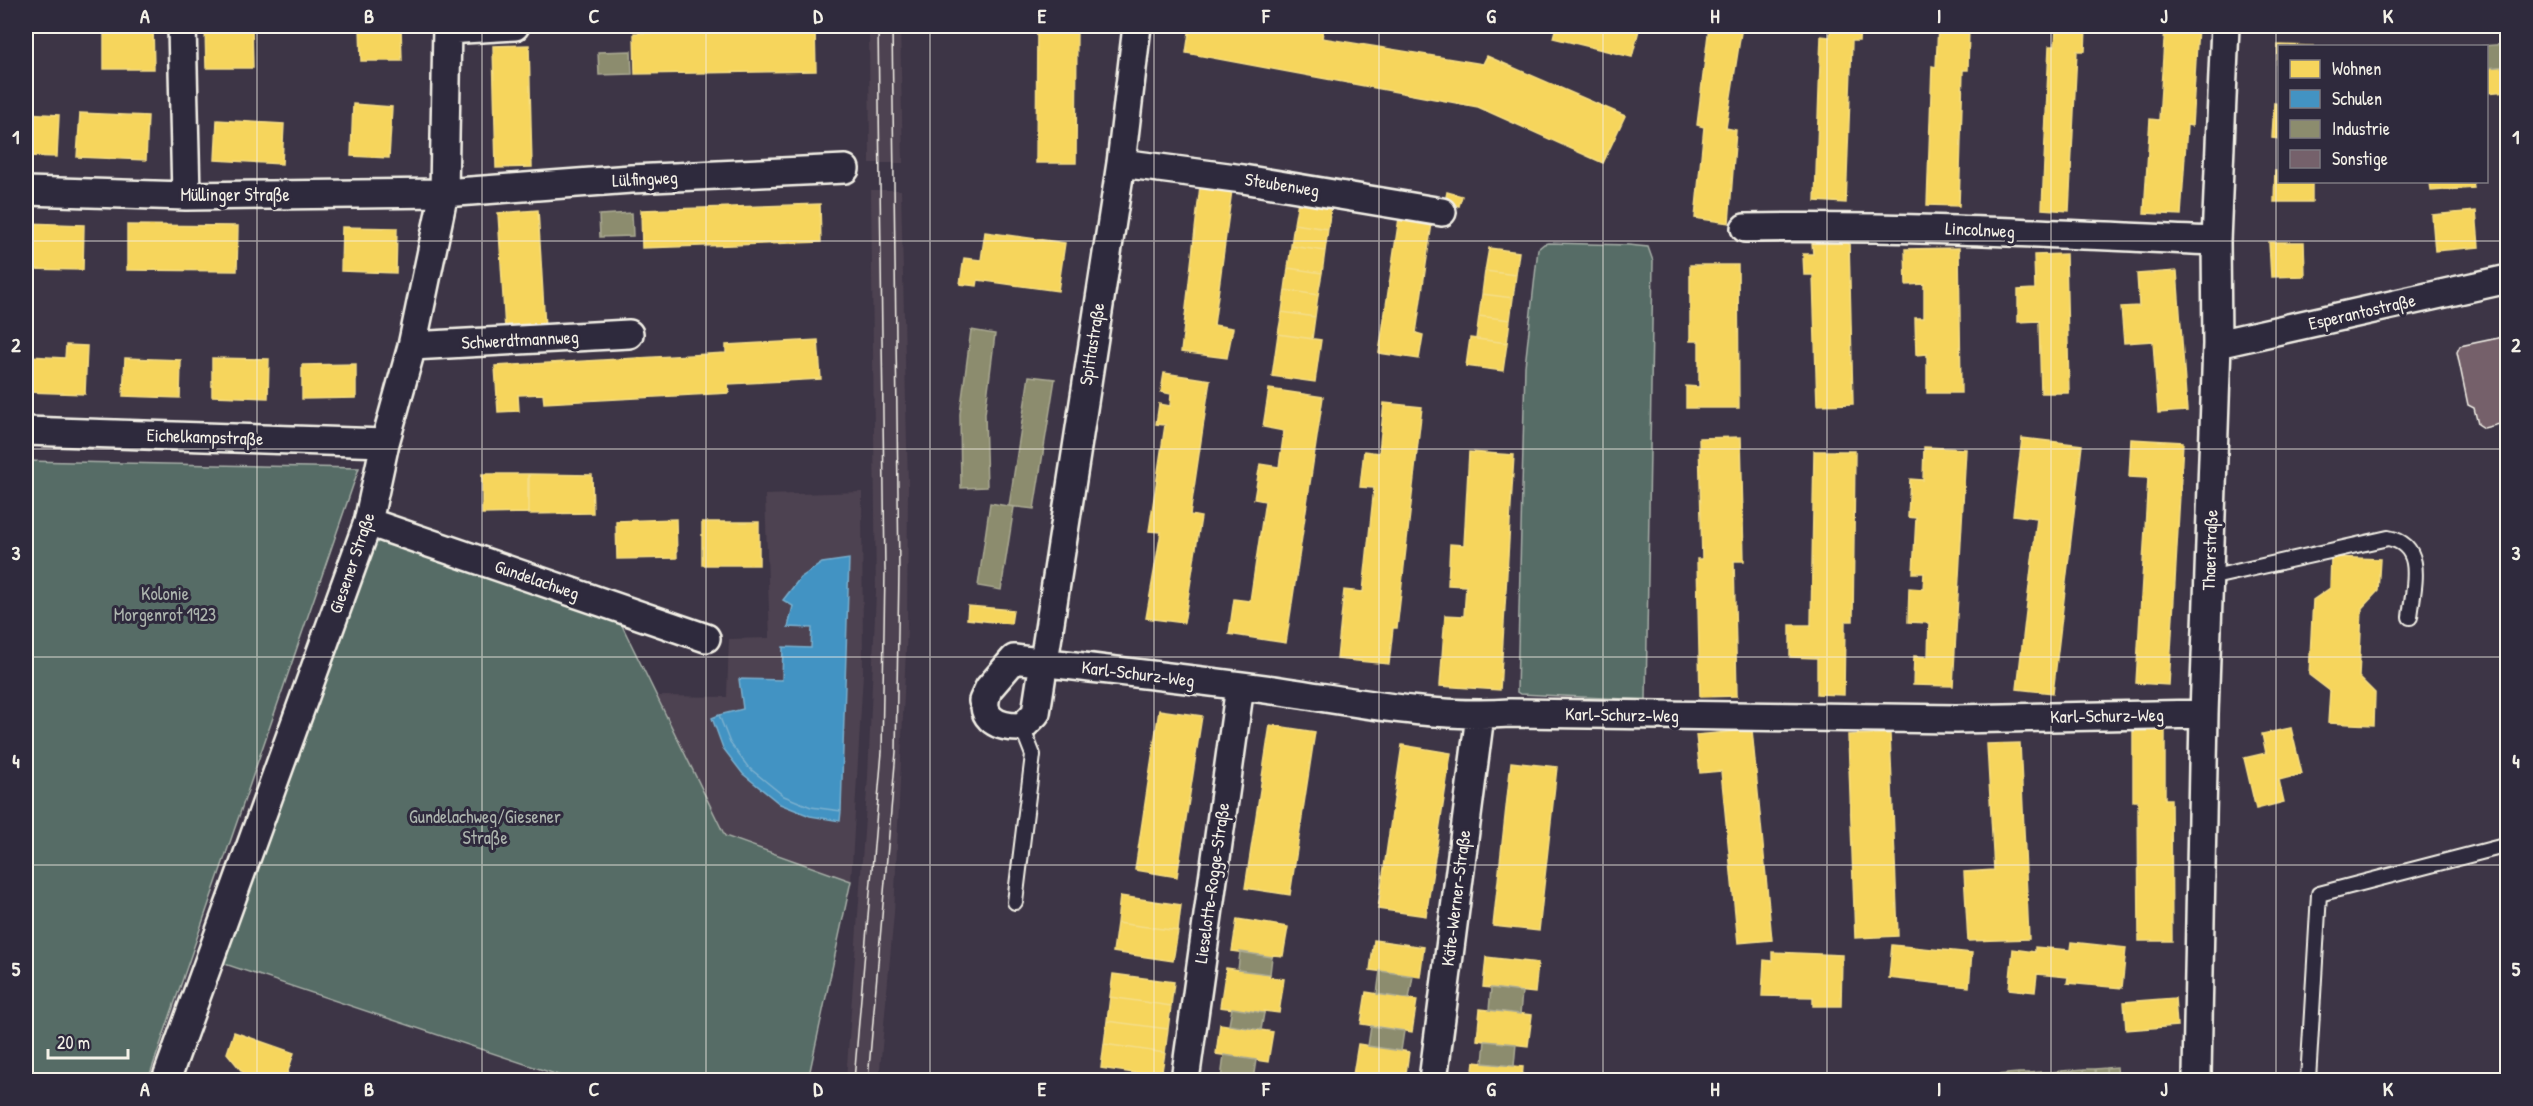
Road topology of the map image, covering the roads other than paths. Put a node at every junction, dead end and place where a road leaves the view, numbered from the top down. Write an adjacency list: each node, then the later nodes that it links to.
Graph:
1 (182, 26): 10 (street)
2 (515, 26): 5 (street)
3 (1137, 26): 6 (street, Spittastraße)
4 (2225, 26): 13 (street, Thaerstraße)
5 (447, 28): 9 (street, Giesener Straße)
6 (1121, 163): 11 (street, Steubenweg); 24 (street, Spittastraße)
7 (845, 169): 9 (street, Lülfingweg)
8 (26, 191): 10 (street, Müllinger Straße)
9 (444, 193): 10 (street, Müllinger Straße); 17 (street, Giesener Straße)
10 (186, 196)
11 (1442, 212)
12 (1745, 228): 13 (street, Lincolnweg)
13 (2216, 241): 16 (street, Thaerstraße)
14 (2508, 279): 16 (street, Esperantostraße)
15 (629, 334): 17 (street, Schwerdtmannweg)
16 (2217, 344): 21 (street, Thaerstraße)
17 (412, 346): 19 (street, Giesener Straße)
18 (26, 431): 19 (street, Eichelkampstraße)
19 (385, 443): 20 (street, Giesener Straße)
20 (368, 522): 23 (street, Gundelachweg); 32 (street, Giesener Straße)
21 (2209, 578): 22 (lane); 26 (street, Thaerstraße)
22 (2410, 617)
23 (706, 638)
24 (1042, 662): 25 (street, Karl-Schurz-Weg); 28 (street, Spittastraße); 28 (street)
25 (1240, 686): 27 (street, Karl-Schurz-Weg); 33 (street, Lieselotte-Rogge-Straße)
26 (2204, 714): 27 (street, Karl-Schurz-Weg); 31 (street, Thaerstraße)
27 (1480, 715): 34 (street, Käte-Werner-Straße)
28 (1022, 727): 30 (lane)
29 (2508, 845): 35 (lane)
30 (1015, 902)
31 (2197, 1075)
32 (166, 1080)
33 (1185, 1080)
34 (1433, 1080)
35 (2308, 1080)

